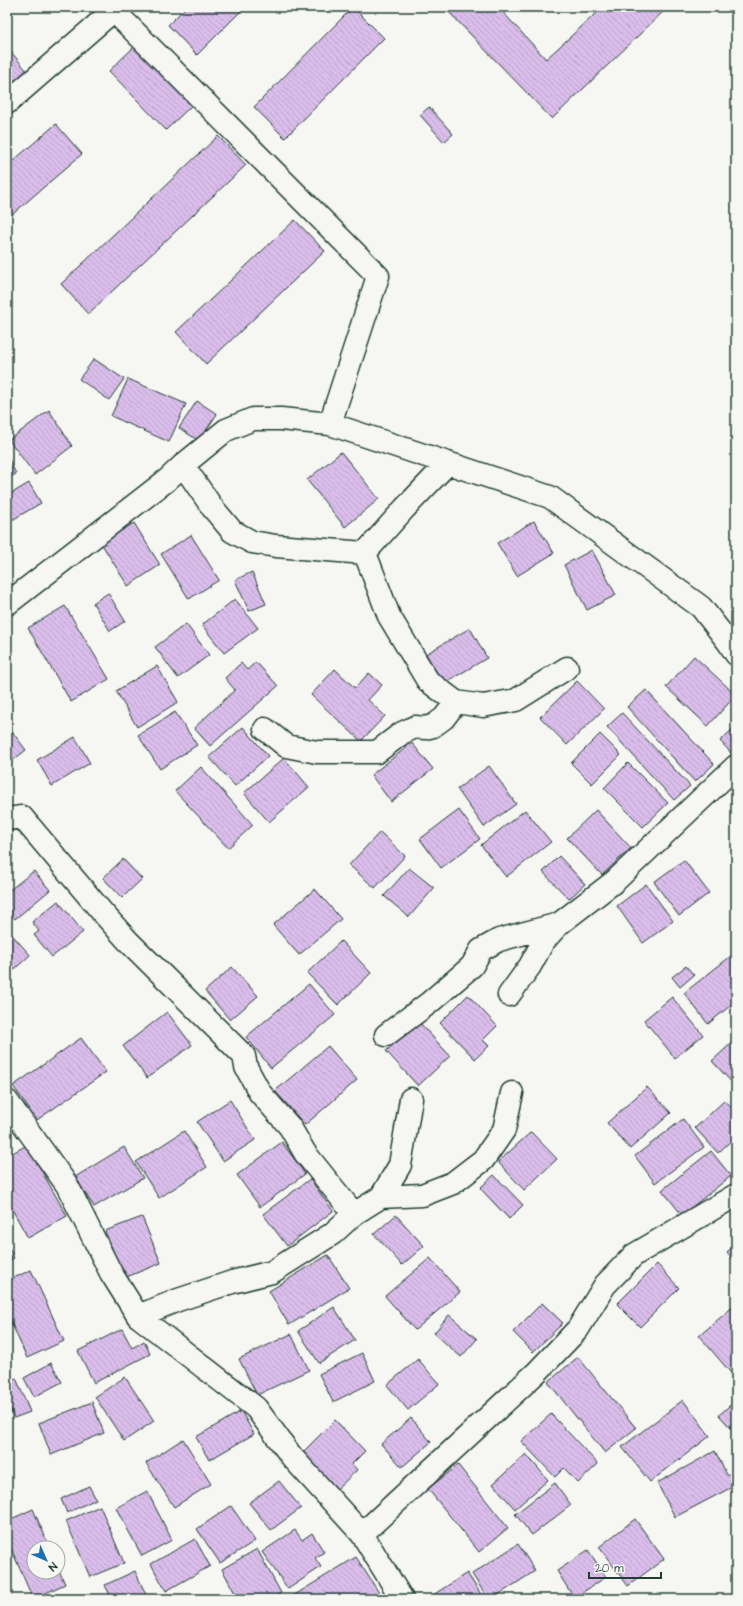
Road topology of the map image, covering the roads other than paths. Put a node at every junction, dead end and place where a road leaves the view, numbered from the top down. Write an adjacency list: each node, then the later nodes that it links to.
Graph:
1 (112, 9): 2 (street); 3 (street)
2 (7, 102)
3 (330, 424): 4 (street); 5 (street)
4 (448, 463): 6 (street); 8 (street)
5 (183, 465): 6 (street); 7 (street)
6 (365, 553): 10 (street)
7 (7, 604)
8 (736, 654)
9 (567, 668): 10 (street)
10 (456, 702): 11 (street)
11 (264, 729)
12 (736, 766): 14 (street)
13 (7, 819): 22 (street)
14 (559, 924): 15 (street); 16 (street)
15 (509, 995)
16 (386, 1035)
17 (512, 1093): 21 (street)
18 (411, 1099): 21 (street)
19 (7, 1101): 23 (street)
20 (736, 1195): 24 (street)
21 (381, 1197): 22 (street)
22 (354, 1214): 23 (street)
23 (138, 1316): 24 (street)
24 (362, 1534): 25 (street)
25 (402, 1599)

